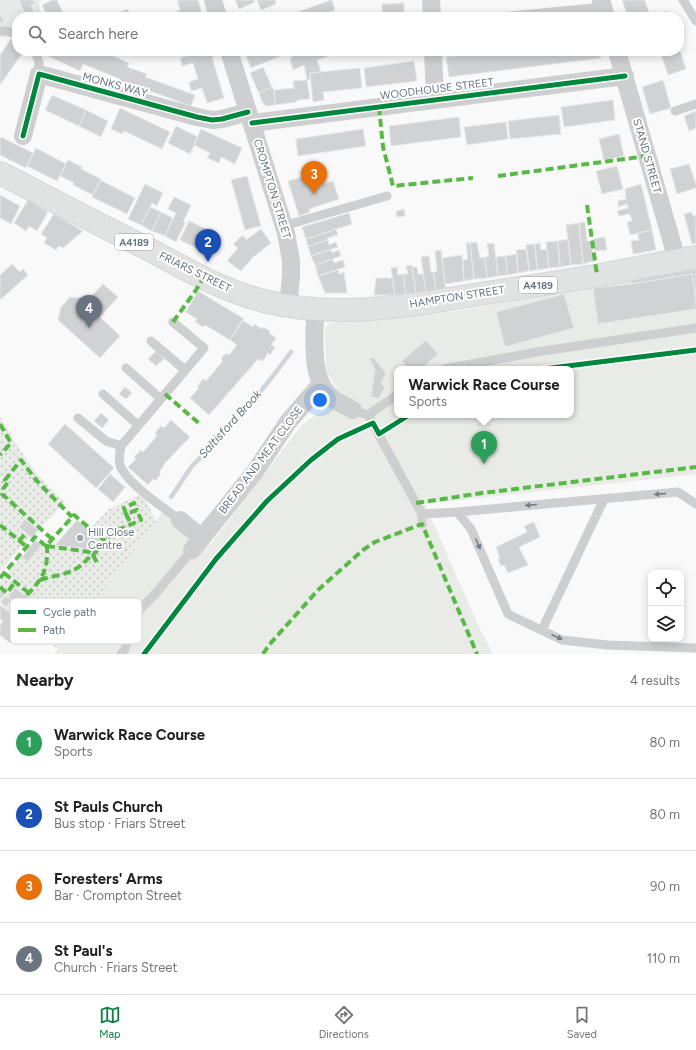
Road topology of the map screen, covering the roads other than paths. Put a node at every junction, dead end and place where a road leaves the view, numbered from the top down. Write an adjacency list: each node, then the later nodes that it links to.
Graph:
1 (213, 0): 5 (street)
2 (431, 0): 6 (street)
3 (683, 0): 8 (lane)
4 (603, 8): 7 (lane)
5 (217, 12)
6 (432, 12)
7 (558, 12)
8 (696, 21)
9 (0, 31): 10 (lane)
10 (12, 33)
11 (37, 56): 15 (lane)
12 (231, 56): 20 (street, CROMPTON STREET)
13 (433, 56): 17 (street)
14 (619, 56): 16 (street, STAND STREET)
15 (39, 74): 20 (street, MONKS WAY); 21 (street)
16 (625, 76): 17 (street, WOODHOUSE STREET); 25 (street, STAND STREET)
17 (435, 100): 20 (street, WOODHOUSE STREET)
18 (696, 104): 19 (lane)
19 (676, 111)
20 (250, 117): 24 (street, CROMPTON STREET)
21 (23, 136)
22 (0, 174): 26 (main road, FRIARS STREET / A4189)
23 (387, 196): 24 (lane)
24 (284, 226): 26 (street, CROMPTON STREET)
25 (686, 259): 27 (main road, HAMPTON STREET / A4189)
26 (288, 306): 27 (main road, HAMPTON STREET / A4189)
27 (315, 310): 34 (street)
28 (173, 322): 33 (lane)
29 (696, 328): 31 (lane)
30 (151, 341): 33 (lane)
31 (460, 366)
32 (126, 368): 37 (lane)
33 (185, 370): 37 (lane)
34 (321, 384): 38 (street); 48 (street, BREAD AND MEAT CLOSE)
35 (103, 394): 40 (lane)
36 (394, 396): 38 (lane)
37 (161, 399): 40 (lane)
38 (361, 413): 45 (lane)
39 (78, 418): 41 (lane)
40 (138, 425): 41 (lane)
41 (121, 446): 46 (lane)
42 (604, 499): 43 (lane, one-way to 42); 44 (lane, one-way to 44); 50 (lane)
43 (696, 504)
44 (457, 512): 45 (lane); 50 (lane, one-way to 50)
45 (422, 514): 47 (lane)
46 (180, 520): 48 (street)
47 (422, 524)
48 (197, 544): 49 (lane)
49 (142, 607)
50 (542, 630): 52 (lane, one-way to 52)
51 (127, 644): 53 (lane)
52 (696, 648)
53 (121, 654)

